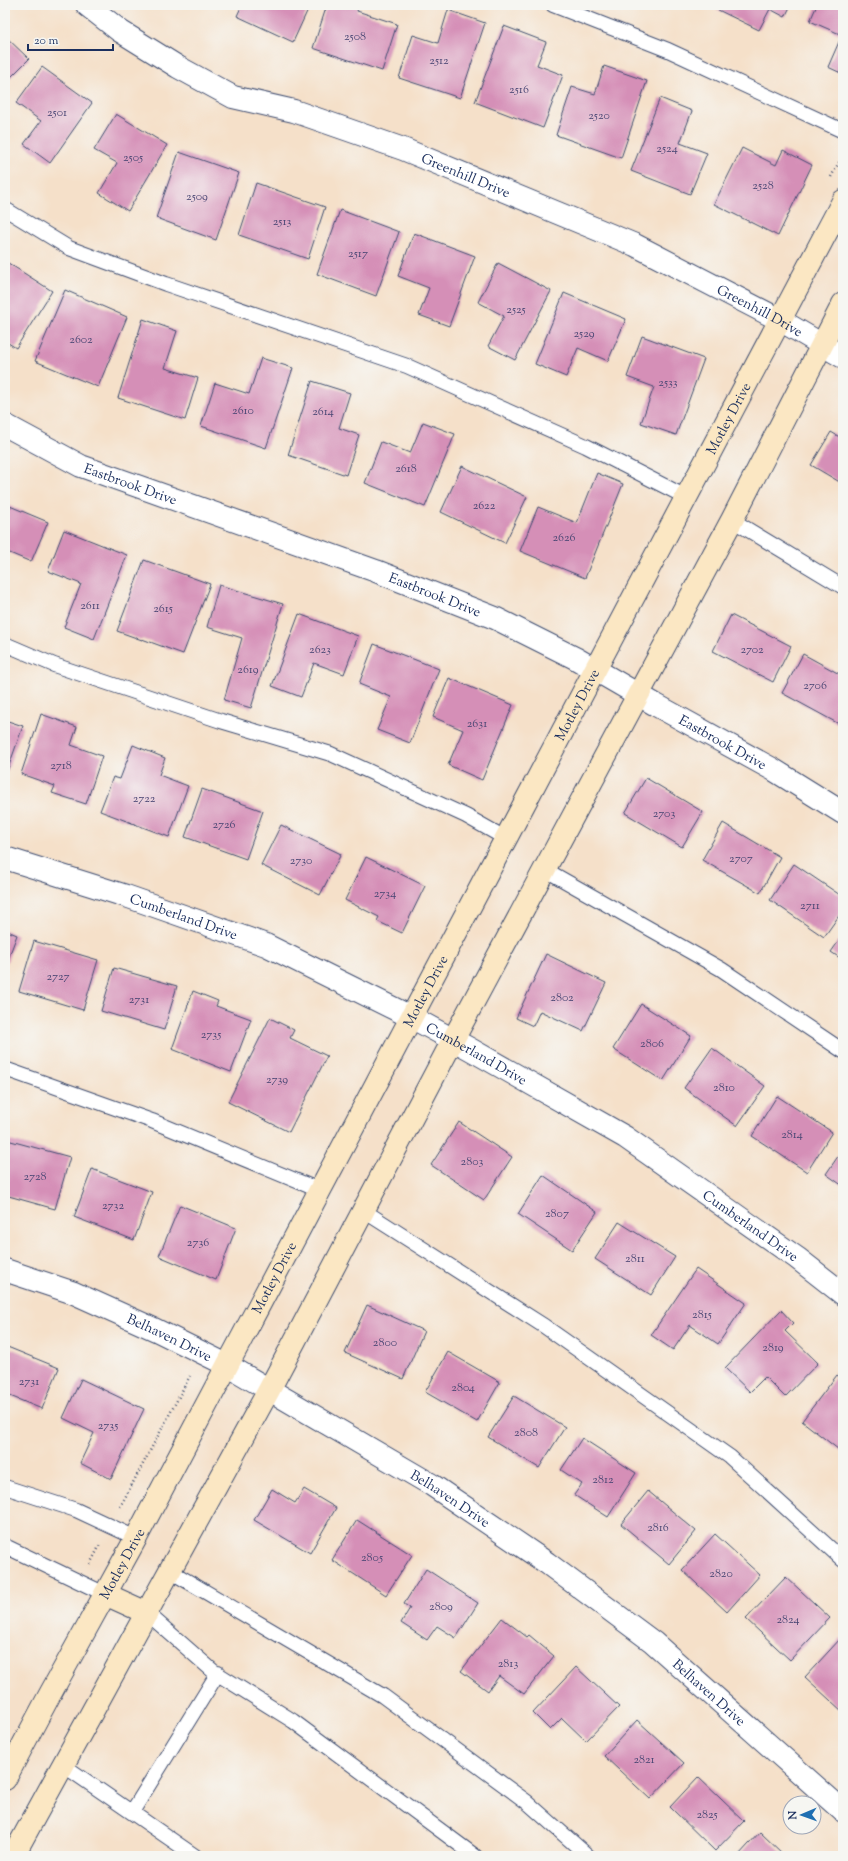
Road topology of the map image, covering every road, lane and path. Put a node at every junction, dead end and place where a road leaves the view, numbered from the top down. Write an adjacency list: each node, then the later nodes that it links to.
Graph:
1 (88, 5): 7 (street, Greenhill Drive)
2 (553, 5): 3 (lane)
3 (843, 131)
4 (843, 201): 7 (main road, Motley Drive)
5 (5, 209): 11 (lane)
6 (843, 304): 8 (main road)
7 (780, 320): 8 (street, Greenhill Drive); 11 (main road, Motley Drive)
8 (822, 344): 9 (street, Greenhill Drive); 12 (main road)
9 (843, 357)
10 (5, 425): 15 (street, Eastbrook Drive)
11 (686, 497): 15 (main road, Motley Drive)
12 (732, 520): 13 (lane); 16 (main road)
13 (843, 587)
14 (5, 644): 18 (lane)
15 (595, 669): 16 (street, Eastbrook Drive); 18 (main road, Motley Drive)
16 (637, 694): 17 (street, Eastbrook Drive); 20 (main road)
17 (843, 813)
18 (505, 838): 21 (main road, Motley Drive)
19 (5, 858): 21 (street, Cumberland Drive)
20 (544, 869): 22 (main road); 23 (lane)
21 (411, 1017): 22 (street, Cumberland Drive); 25 (main road, Motley Drive)
22 (453, 1040): 26 (main road); 28 (street, Cumberland Drive)
23 (843, 1051)
24 (5, 1069): 25 (lane)
25 (319, 1190): 29 (main road, Motley Drive)
26 (364, 1211): 30 (main road); 34 (lane)
27 (5, 1270): 29 (street, Belhaven Drive)
28 (843, 1294)
29 (227, 1365): 30 (street, Belhaven Drive); 32 (main road, Motley Drive)
30 (270, 1390): 35 (main road); 41 (street, Belhaven Drive)
31 (5, 1487): 32 (lane)
32 (136, 1538): 36 (main road, Motley Drive)
33 (5, 1546): 36 (lane)
34 (843, 1560)
35 (170, 1571): 37 (main road); 46 (lane)
36 (105, 1594): 37 (main road); 40 (main road, Motley Drive)
37 (147, 1613): 38 (lane); 39 (main road)
38 (218, 1673): 42 (lane); 45 (lane)
39 (63, 1765): 42 (lane); 43 (main road)
40 (5, 1779)
41 (843, 1811)
42 (132, 1812): 44 (lane)
43 (13, 1856)
44 (195, 1856)
45 (475, 1856)
46 (588, 1856)

